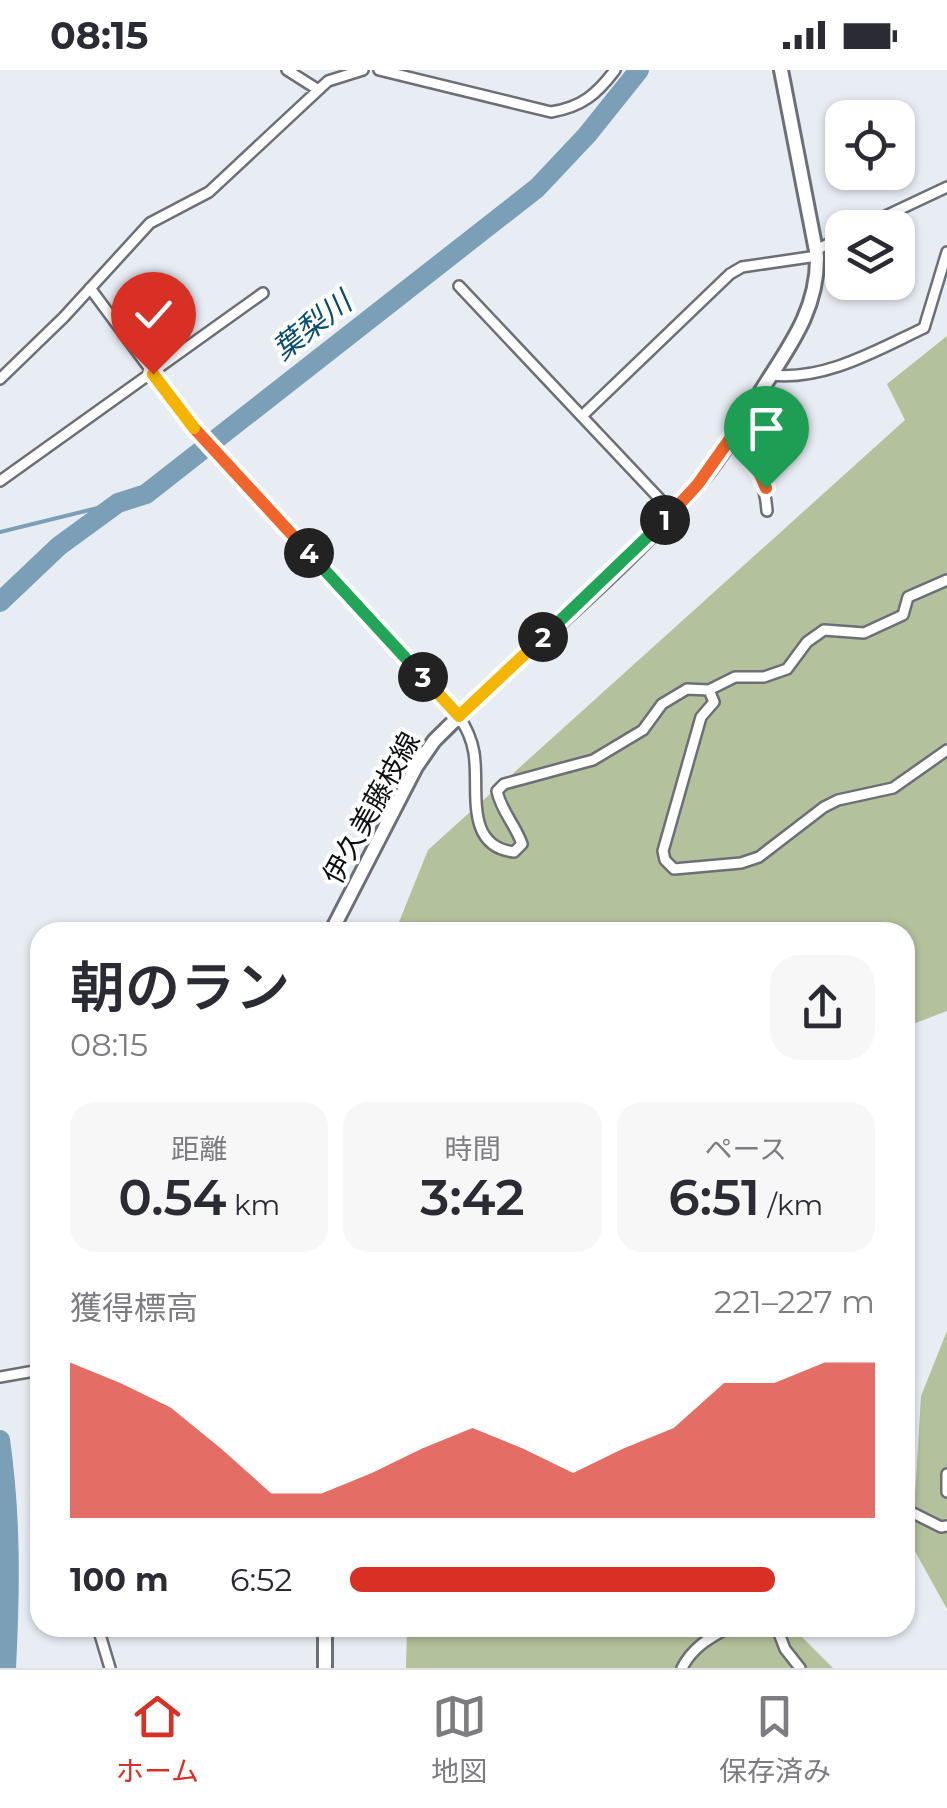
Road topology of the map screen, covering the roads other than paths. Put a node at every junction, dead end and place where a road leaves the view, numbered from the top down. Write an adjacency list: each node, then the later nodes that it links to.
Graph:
1 (286, 70): 6 (street)
2 (363, 70): 6 (street)
3 (379, 70): 4 (street)
4 (615, 70)
5 (781, 70): 11 (main road, 伊久美藤枝線)
6 (318, 89): 13 (street)
7 (947, 187): 8 (street)
8 (898, 210)
9 (825, 247): 11 (street)
10 (947, 252): 16 (street)
11 (816, 253): 16 (main road, 伊久美藤枝線); 18 (street)
12 (458, 286): 18 (street)
13 (90, 288): 15 (street); 17 (street)
14 (263, 292): 15 (street)
15 (153, 374): 22 (street); 27 (street)
16 (771, 375): 19 (main road, 伊久美藤枝線)
17 (0, 379)
18 (582, 416): 23 (street)
19 (732, 436): 21 (street); 23 (main road, 伊久美藤枝線)
20 (782, 440): 21 (street)
21 (748, 455): 24 (street)
22 (0, 480)
23 (672, 512): 27 (main road, 伊久美藤枝線)
24 (768, 512)
25 (947, 580): 26 (street)
26 (709, 690): 27 (street); 28 (street)
27 (459, 716): 29 (main road, 伊久美藤枝線)
28 (947, 750)
29 (337, 922)
30 (30, 1372): 31 (street)
31 (5, 1376)
32 (947, 1474): 33 (street)
33 (947, 1492)
34 (915, 1513): 35 (street)
35 (947, 1526)
36 (101, 1637): 40 (street)
37 (326, 1637): 41 (main road)
38 (712, 1637): 42 (street)
39 (781, 1637): 43 (street)
40 (110, 1668)
41 (325, 1668)
42 (682, 1668)
43 (800, 1668)

